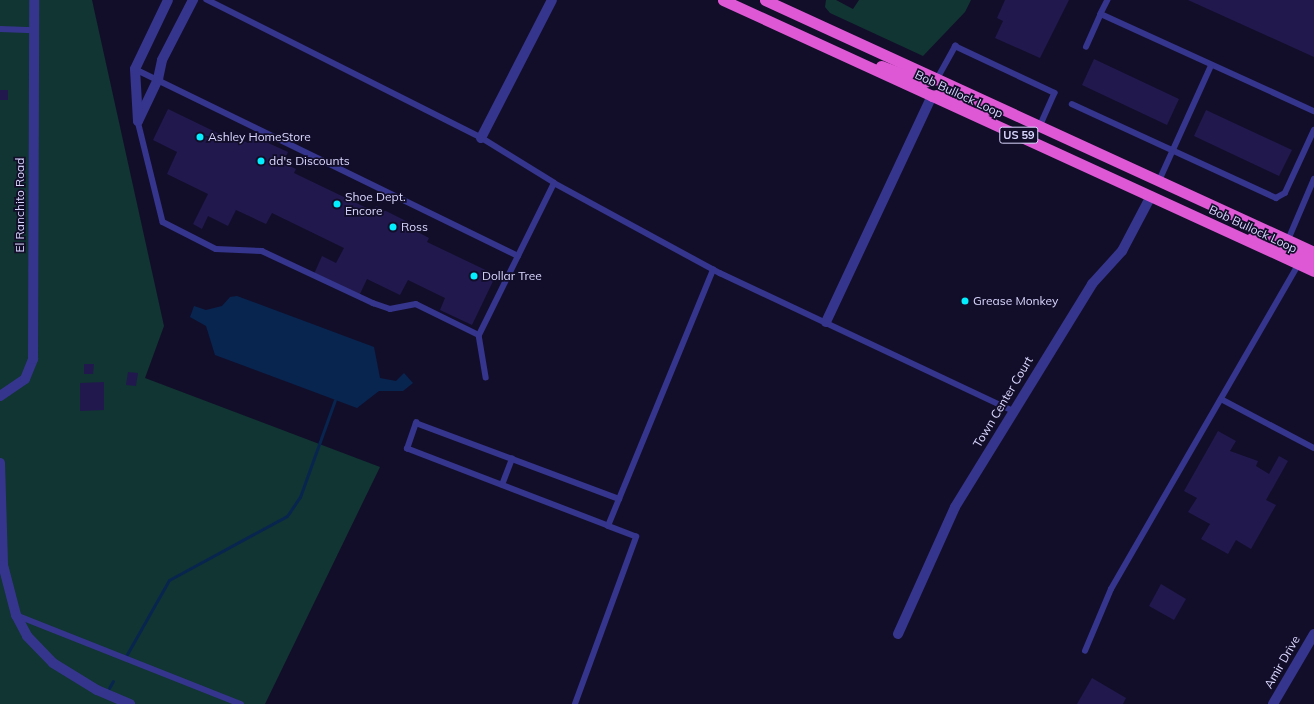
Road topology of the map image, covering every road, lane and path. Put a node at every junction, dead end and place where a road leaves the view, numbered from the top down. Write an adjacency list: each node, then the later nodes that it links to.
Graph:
1 (34, 0): 11 (street, El Ranchito Road)
2 (168, 0): 15 (street)
3 (193, 0): 17 (street)
4 (207, 0): 25 (lane)
5 (552, 0): 25 (street)
6 (723, 0): 13 (highway, Bob Bullock Loop / US 59)
7 (765, 0): 16 (highway, Bob Bullock Loop / US 59)
8 (1108, 0): 9 (lane)
9 (1101, 14): 12 (lane); 14 (lane)
10 (0, 29): 11 (lane)
11 (34, 30): 42 (street, El Ranchito Road)
12 (1086, 47)
13 (844, 55): 16 (highway); 18 (highway, Bob Bullock Loop / US 59)
14 (1211, 66): 20 (lane); 26 (lane)
15 (136, 69): 17 (lane); 22 (street)
16 (938, 79): 21 (highway, Bob Bullock Loop / US 59); 23 (lane)
17 (158, 80): 22 (street); 34 (lane)
18 (932, 96): 21 (highway); 30 (highway, Bob Bullock Loop / US 59); 39 (street)
19 (1072, 104): 26 (lane)
20 (1314, 111)
21 (1014, 115): 23 (highway, Bob Bullock Loop / US 59)
22 (138, 121): 40 (lane)
23 (1040, 126): 28 (highway, Bob Bullock Loop / US 59)
24 (1314, 130): 26 (lane)
25 (481, 138): 29 (lane)
26 (1173, 150): 28 (lane)
27 (1314, 179): 32 (lane)
28 (1159, 181): 32 (highway, Bob Bullock Loop / US 59)
29 (554, 183): 34 (lane); 37 (lane)
30 (1151, 196): 31 (highway, Bob Bullock Loop / US 59); 44 (street, Town Center Court)
31 (1214, 225): 35 (highway); 36 (highway, Bob Bullock Loop / US 59)
32 (1288, 240): 33 (highway, Bob Bullock Loop / US 59)
33 (1314, 252)
34 (518, 256): 40 (lane)
35 (1314, 261)
36 (1299, 264): 38 (highway, Bob Bullock Loop / US 59); 43 (lane)
37 (714, 270): 39 (lane); 49 (lane)
38 (1314, 271)
39 (826, 322): 44 (lane)
40 (479, 335): 41 (lane)
41 (486, 377)
42 (0, 396)
43 (1221, 399): 45 (lane); 54 (lane)
44 (1013, 411): 52 (street, Town Center Court)
45 (1314, 448)
46 (512, 459): 48 (lane); 48 (lane); 49 (lane)
47 (0, 463): 51 (street)
48 (502, 485): 50 (lane)
49 (619, 499): 50 (lane)
50 (608, 526): 57 (lane)
51 (16, 615): 55 (street); 56 (lane)
52 (898, 634)
53 (1314, 634): 58 (street, Amir Drive)
54 (1085, 651)
55 (130, 704)
56 (241, 704)
57 (575, 704)
58 (1273, 704)

